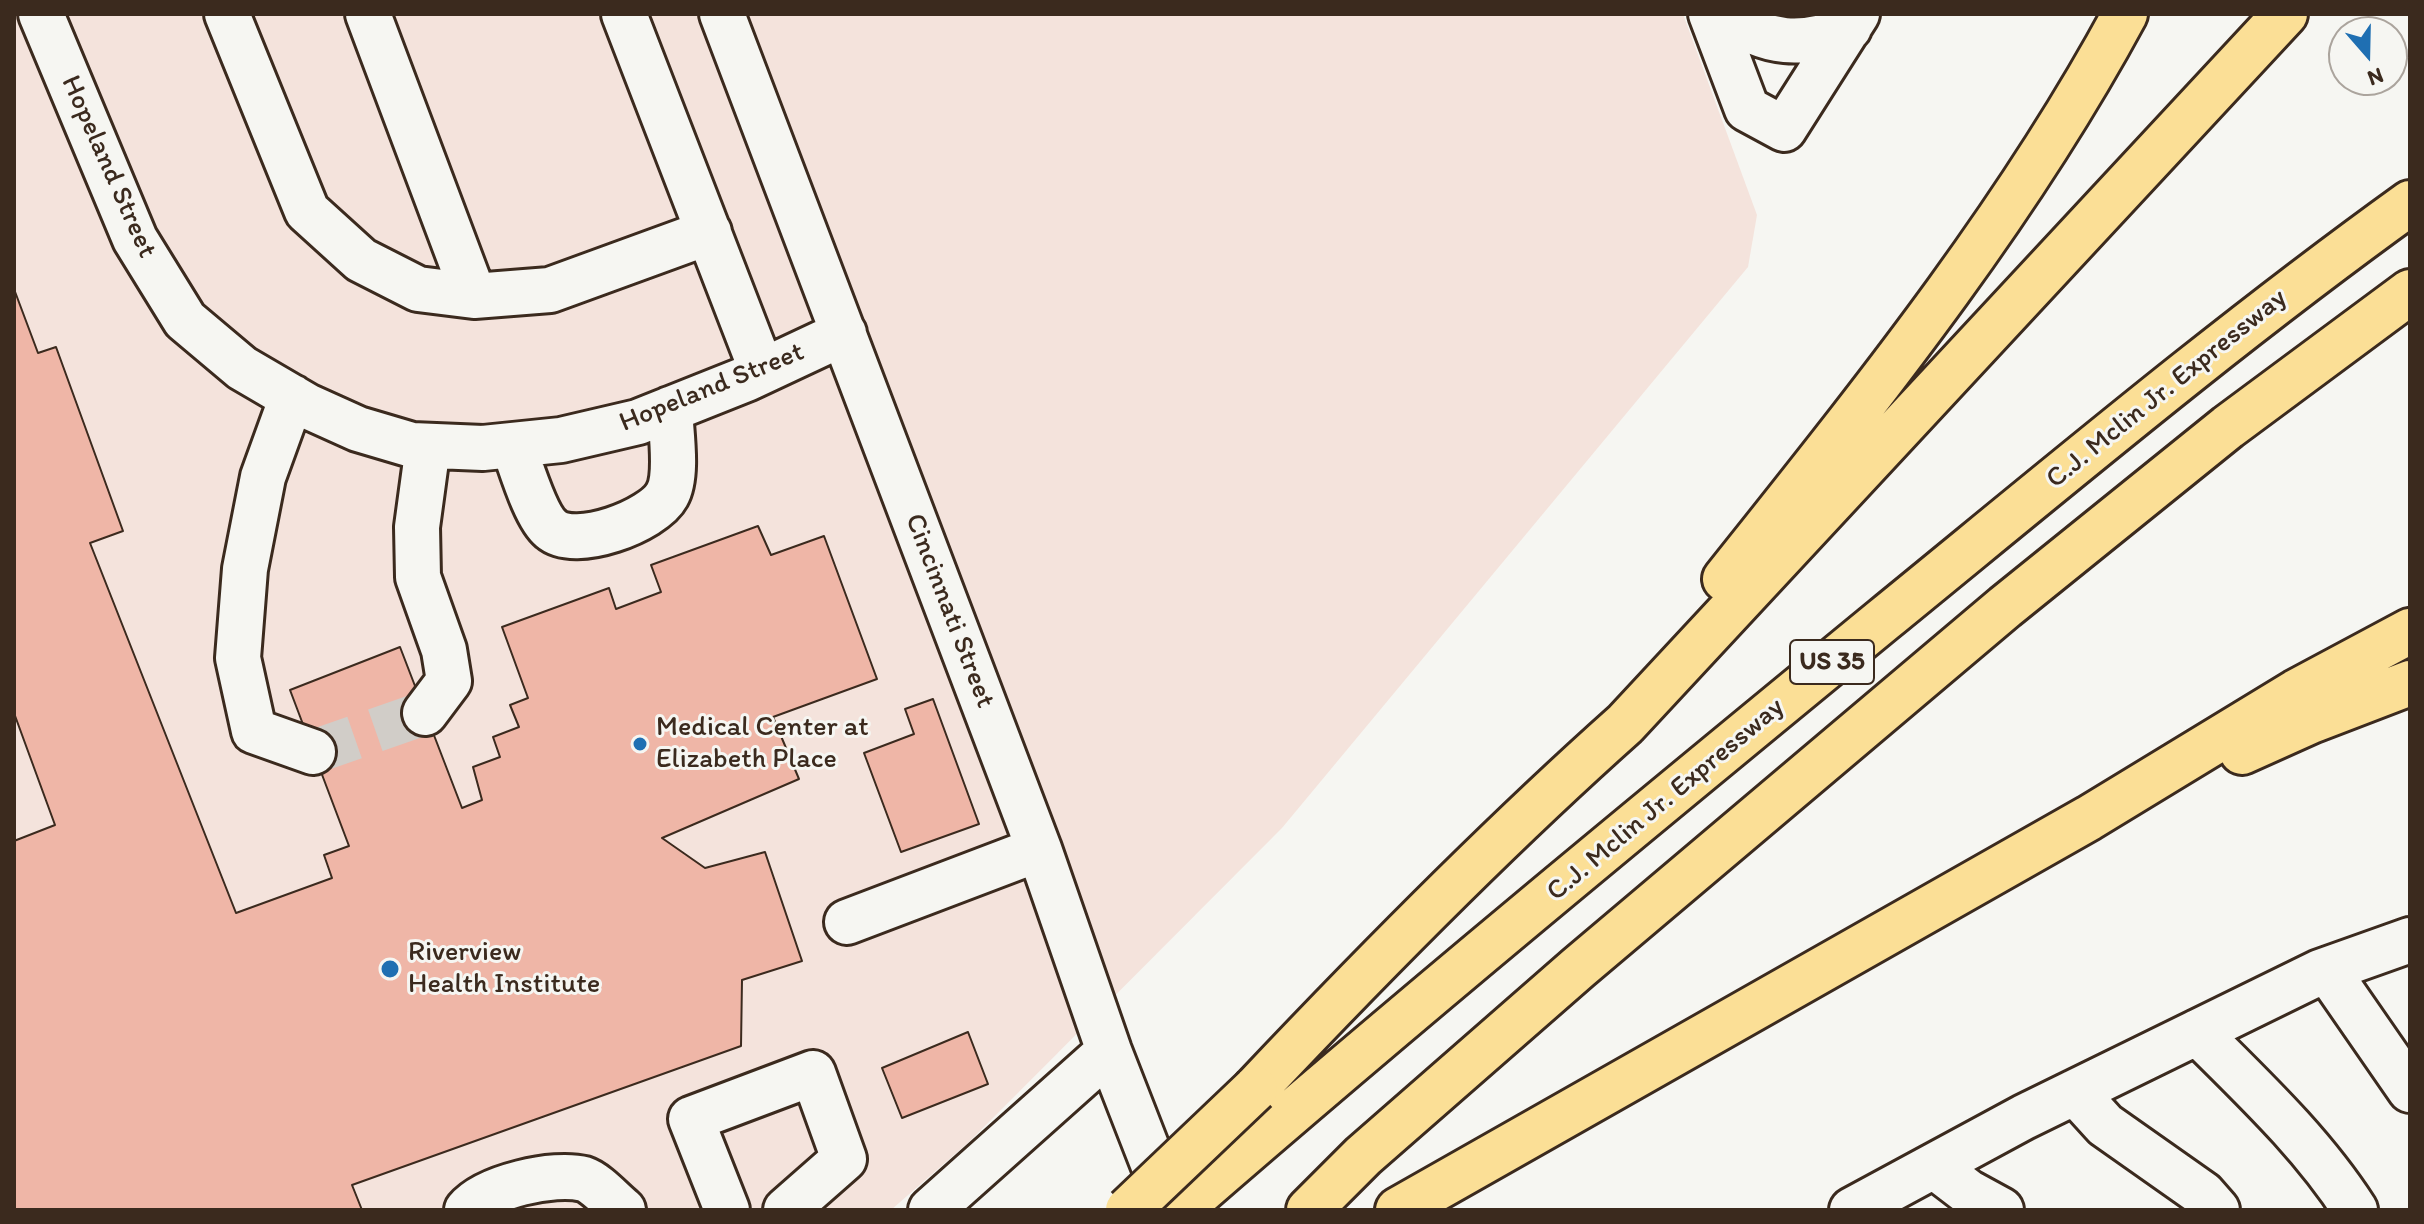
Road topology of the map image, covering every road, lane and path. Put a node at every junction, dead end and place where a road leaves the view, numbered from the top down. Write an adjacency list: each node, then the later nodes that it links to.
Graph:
1 (41, 14): 17 (street, Hopeland Street)
2 (227, 14): 14 (street)
3 (368, 14): 14 (street)
4 (624, 14): 12 (street)
5 (722, 14): 15 (street, Cincinnati Street)
6 (1711, 14): 10 (street)
7 (1726, 14): 10 (street)
8 (2125, 14): 25 (highway)
9 (2285, 14): 25 (highway)
10 (1853, 21)
11 (2410, 203): 43 (highway, C.J. Mclin Jr. Expressway / US 35)
12 (709, 232): 14 (street); 16 (street)
13 (2410, 292): 44 (highway, US 35)
14 (474, 296)
15 (844, 333): 16 (street, Hopeland Street); 27 (street, Cincinnati Street)
16 (762, 371): 18 (street, Hopeland Street)
17 (292, 397): 20 (street, Hopeland Street); 24 (street)
18 (670, 409): 19 (street, Hopeland Street); 19 (street)
19 (513, 445): 20 (street, Hopeland Street)
20 (428, 446): 23 (street)
21 (2410, 631): 26 (highway)
22 (2410, 683): 26 (highway)
23 (425, 713)
24 (313, 752)
25 (1537, 802): 41 (highway, bridge)
26 (2089, 818): 45 (highway)
27 (1039, 849): 28 (street); 32 (street, Cincinnati Street)
28 (847, 922)
29 (2410, 940): 30 (street)
30 (2327, 970): 31 (street); 33 (street)
31 (2197, 1032): 34 (street); 49 (street)
32 (1109, 1051): 40 (street); 42 (street, Cincinnati Street)
33 (2410, 1090)
34 (2075, 1092): 35 (street); 48 (street)
35 (1934, 1166): 46 (street); 47 (street)
36 (467, 1210): 37 (street)
37 (623, 1210)
38 (727, 1210): 39 (street)
39 (786, 1210)
40 (931, 1210)
41 (1128, 1210)
42 (1171, 1210)
43 (1179, 1210)
44 (1309, 1210)
45 (1398, 1210)
46 (1852, 1210)
47 (2001, 1210)
48 (2217, 1210)
49 (2355, 1210)

